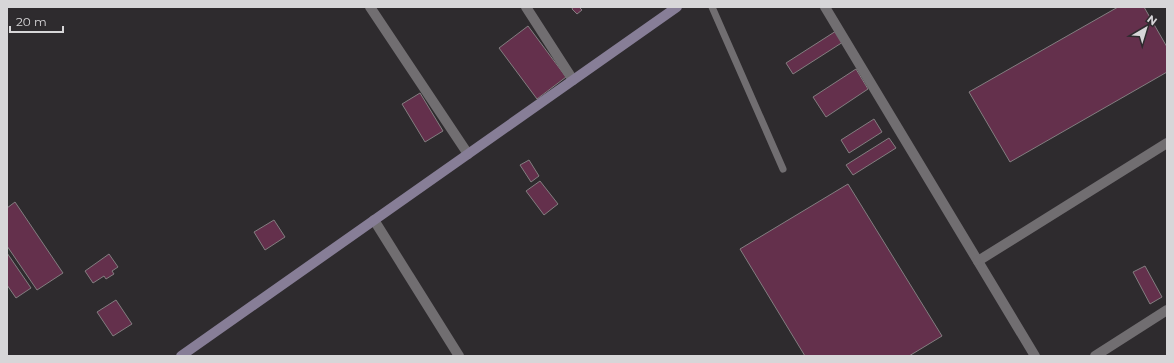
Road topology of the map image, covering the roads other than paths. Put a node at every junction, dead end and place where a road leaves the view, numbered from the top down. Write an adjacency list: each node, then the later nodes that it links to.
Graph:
1 (370, 7): 8 (street)
2 (526, 7): 6 (street)
3 (677, 7): 6 (street)
4 (712, 7): 9 (lane)
5 (825, 7): 11 (street)
6 (573, 80): 8 (street)
7 (1167, 143): 11 (street)
8 (468, 154): 10 (street)
9 (783, 169)
10 (374, 220): 13 (street); 14 (street)
11 (978, 260): 15 (street)
12 (1167, 310): 16 (street)
13 (181, 356)
14 (459, 356)
15 (1035, 356)
16 (1095, 356)

